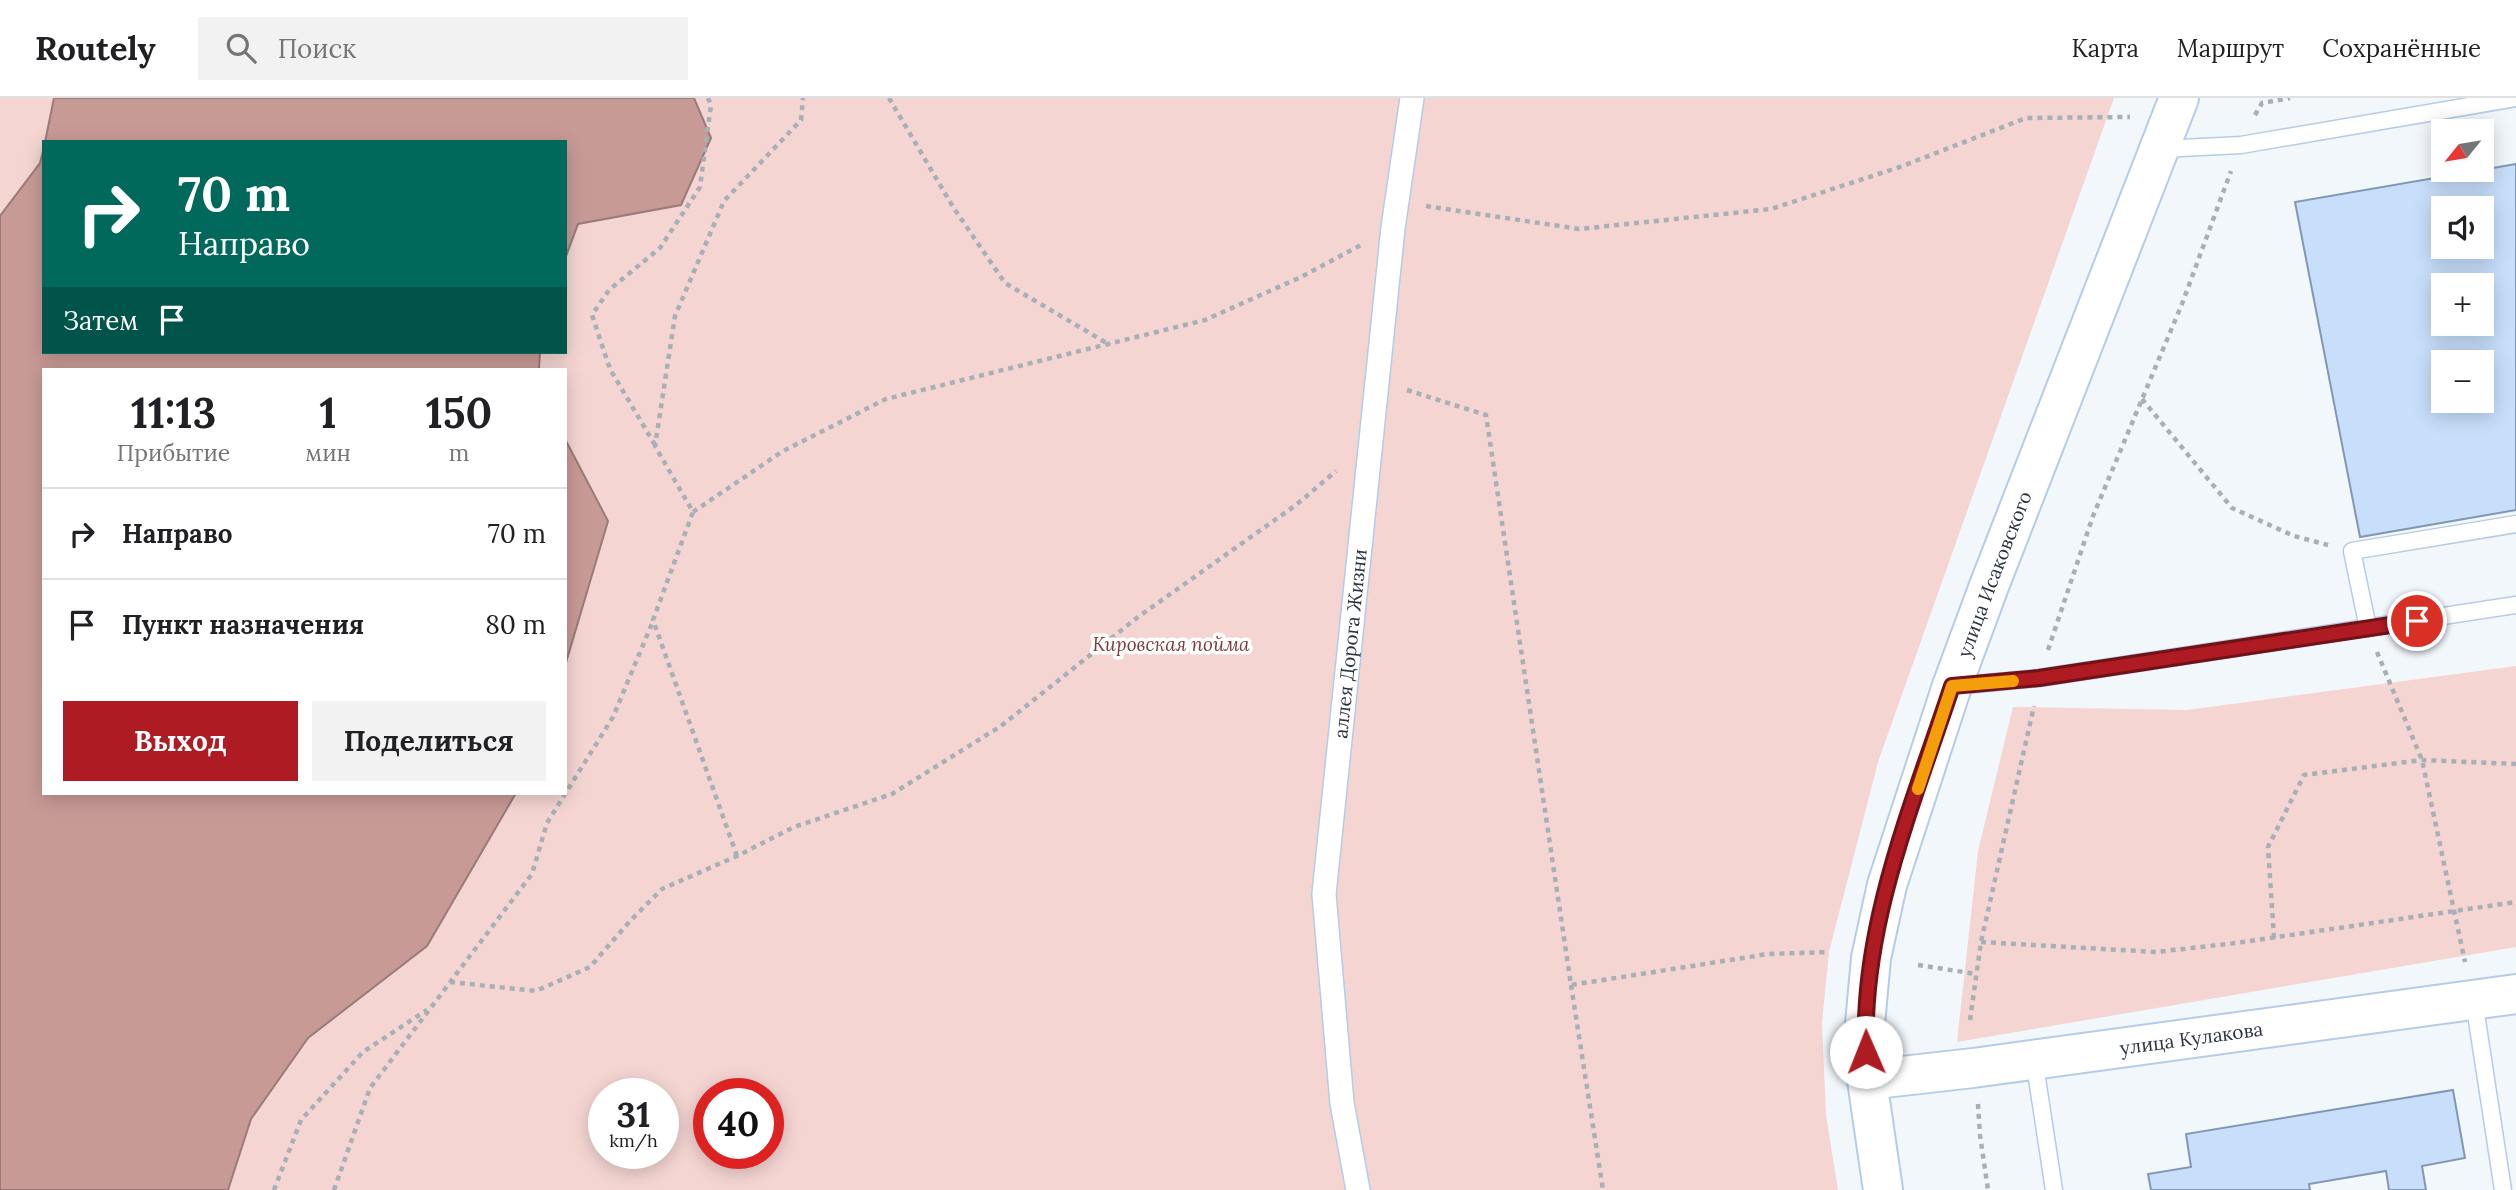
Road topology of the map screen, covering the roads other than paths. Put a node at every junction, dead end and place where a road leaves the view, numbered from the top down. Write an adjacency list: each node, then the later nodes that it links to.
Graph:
1 (1412, 98): 13 (street, аллея Дорога Жизни)
2 (2179, 98): 4 (street, улица Исаковского)
3 (2516, 98): 4 (lane)
4 (2161, 149): 8 (street, улица Исаковского)
5 (2516, 524): 7 (lane)
6 (2516, 605): 7 (lane)
7 (2368, 628): 8 (lane)
8 (1952, 686): 12 (street, улица Исаковского)
9 (2516, 994): 10 (street, улица Кулакова)
10 (2474, 1000): 11 (street, улица Кулакова); 16 (lane)
11 (2034, 1059): 12 (street, улица Кулакова); 15 (lane)
12 (1867, 1080): 14 (street, улица Исаковского)
13 (1357, 1190)
14 (1883, 1190)
15 (2054, 1190)
16 (2503, 1190)

